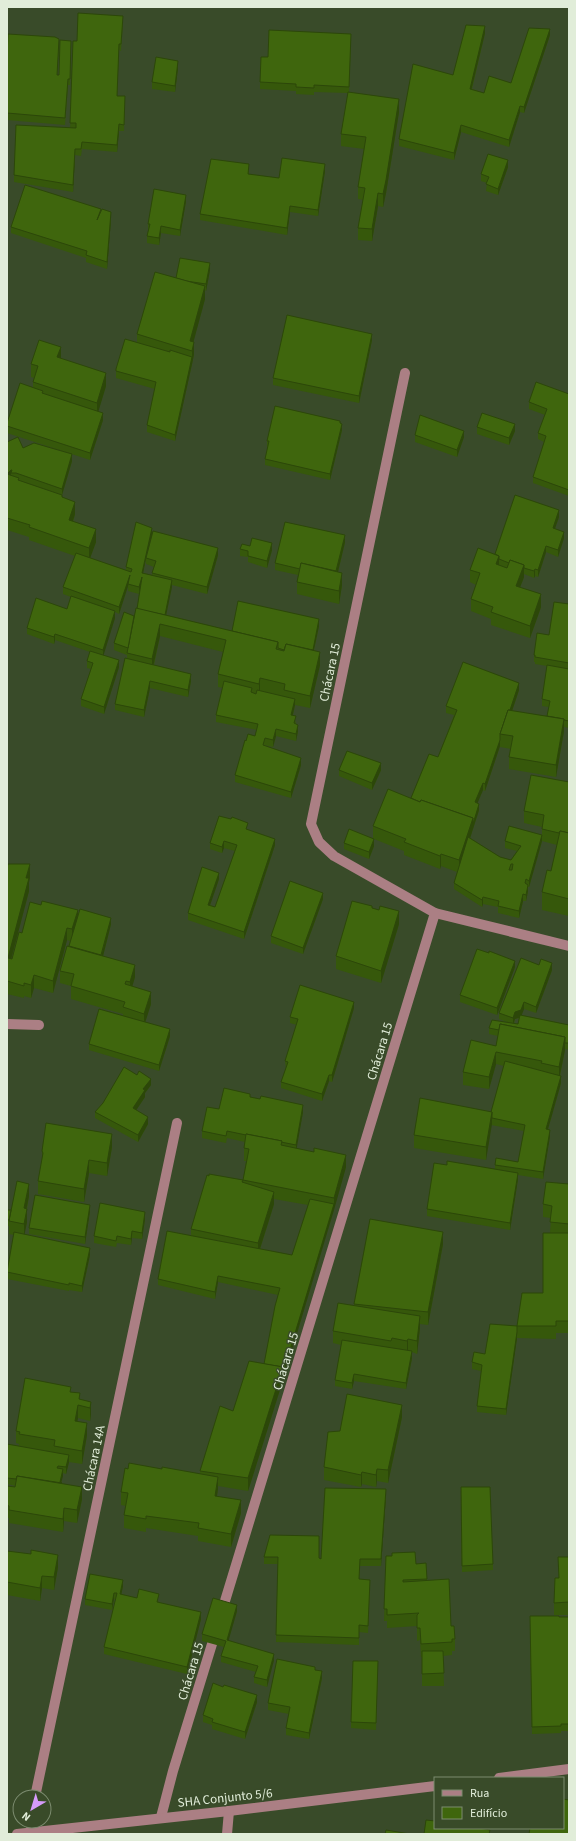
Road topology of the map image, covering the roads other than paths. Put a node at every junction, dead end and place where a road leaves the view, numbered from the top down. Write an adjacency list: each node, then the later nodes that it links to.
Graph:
1 (404, 373): 2 (street, Chácara 15)
2 (435, 913): 3 (street, Chácara 15); 12 (street, Chácara 15)
3 (569, 946)
4 (7, 1024): 5 (street)
5 (39, 1025)
6 (177, 1124): 10 (street, Chácara 14A)
7 (569, 1769): 8 (street)
8 (507, 1777)
9 (434, 1786): 11 (street, SHA Conjunto 5/6)
10 (37, 1789)
11 (229, 1811): 12 (street, SHA Conjunto 5/6); 16 (street)
12 (161, 1817): 14 (street, SHA Conjunto 5/6)
13 (31, 1829): 14 (street)
14 (31, 1832): 15 (street, SHA Conjunto 5/6)
15 (17, 1834)
16 (227, 1834)

